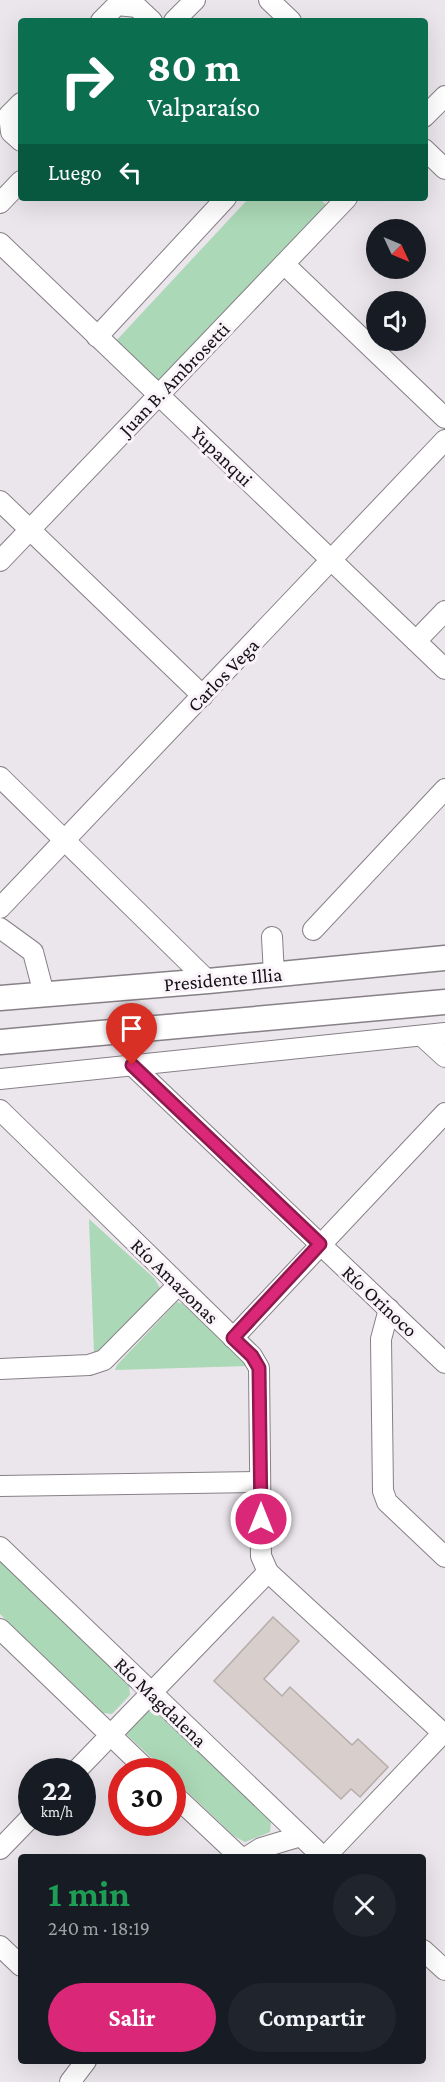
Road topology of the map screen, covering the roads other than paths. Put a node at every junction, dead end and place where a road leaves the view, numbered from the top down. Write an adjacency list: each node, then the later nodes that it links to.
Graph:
1 (195, 0): 5 (street)
2 (269, 0): 6 (street)
3 (104, 18): 4 (street)
4 (149, 18)
5 (177, 18)
6 (288, 18)
7 (445, 96): 9 (street)
8 (18, 106): 10 (street)
9 (428, 113)
10 (18, 138)
11 (428, 153): 12 (street)
12 (445, 169)
13 (18, 184): 16 (street)
14 (223, 201): 19 (street)
15 (344, 201): 18 (street, Juan B. Ambrosetti)
16 (0, 203)
17 (0, 243): 19 (street, Yupanqui)
18 (284, 264): 20 (street, Juan B. Ambrosetti); 21 (street)
19 (97, 337): 20 (street, Yupanqui)
20 (159, 395): 24 (street, Juan B. Ambrosetti); 26 (street, Yupanqui)
21 (445, 418)
22 (445, 440): 26 (street, Carlos Vega)
23 (0, 501): 24 (street)
24 (30, 530): 25 (street, Juan B. Ambrosetti); 30 (street)
25 (0, 561)
26 (332, 561): 28 (street, Yupanqui); 30 (street, Carlos Vega)
27 (445, 611): 28 (street)
28 (416, 641): 29 (street, Yupanqui)
29 (445, 669)
30 (203, 696): 33 (street, Carlos Vega)
31 (0, 777): 33 (street)
32 (445, 789): 36 (street)
33 (65, 840): 34 (street, Carlos Vega); 40 (street)
34 (0, 908)
35 (0, 928): 41 (street)
36 (313, 930)
37 (272, 937): 39 (street)
38 (445, 958): 39 (main road, Presidente Illia)
39 (274, 975): 40 (main road, Presidente Illia)
40 (208, 981): 41 (main road, Presidente Illia)
41 (44, 994): 42 (main road, Presidente Illia)
42 (0, 998)
43 (445, 1002): 46 (main road)
44 (445, 1034): 45 (street)
45 (422, 1036): 47 (street); 48 (street)
46 (0, 1042)
47 (445, 1057)
48 (132, 1065): 49 (street); 52 (street, Río Orinoco)
49 (0, 1079)
50 (0, 1110): 53 (street, Río Amazonas)
51 (445, 1113): 52 (street)
52 (320, 1244): 54 (street, Río Orinoco); 55 (street)
53 (178, 1285): 55 (street, Río Amazonas); 57 (street)
54 (389, 1309): 56 (street, Río Orinoco); 61 (street)
55 (233, 1338): 58 (street, Río Amazonas)
56 (445, 1363)
57 (0, 1369)
58 (260, 1482): 59 (street); 62 (street, Río Amazonas)
59 (0, 1486)
60 (0, 1547): 64 (street, Río Magdalena)
61 (445, 1557)
62 (268, 1572): 64 (street); 66 (street)
63 (0, 1629): 65 (street)
64 (150, 1692): 65 (street); 71 (street, Río Magdalena)
65 (110, 1735): 67 (street); 68 (street)
66 (443, 1735): 76 (street)
67 (88, 1758)
68 (134, 1758)
69 (186, 1806): 73 (street)
70 (18, 1830): 72 (street)
71 (301, 1836): 74 (street); 75 (street, Río Magdalena)
72 (0, 1849)
73 (237, 1854)
74 (252, 1854)
75 (321, 1854)
76 (327, 1854)
77 (0, 1946): 79 (street)
78 (426, 1953): 80 (street)
79 (18, 1963)
80 (445, 1970)
81 (84, 2064): 82 (street)
82 (70, 2082)

